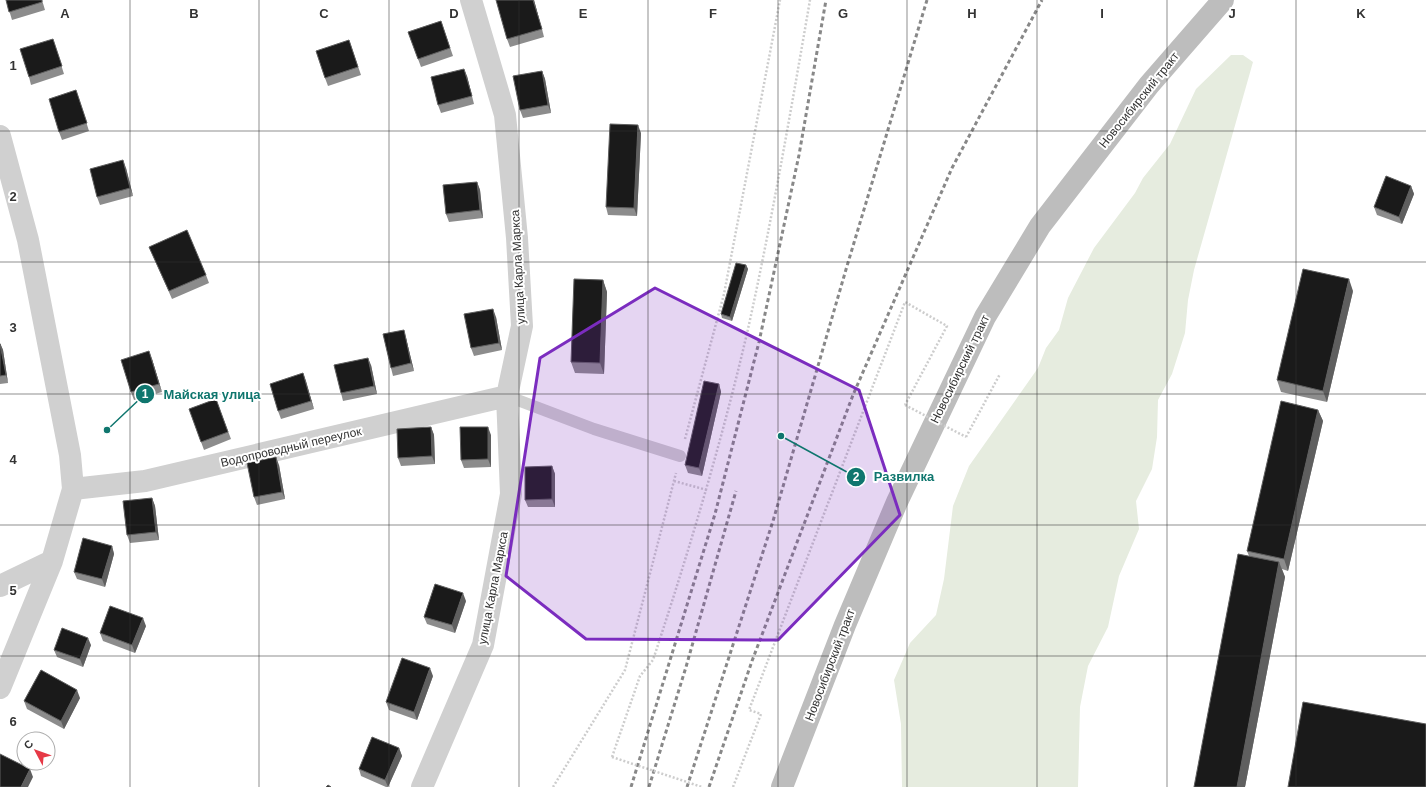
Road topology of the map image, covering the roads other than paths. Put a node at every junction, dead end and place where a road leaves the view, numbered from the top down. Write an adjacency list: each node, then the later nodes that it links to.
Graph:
1 (471, 0): 4 (street, улица Карла Маркса)
2 (1223, 0): 11 (main road, Новосибирский тракт)
3 (0, 136): 6 (street)
4 (507, 396): 5 (lane); 6 (street, Водопроводный переулок); 10 (street, улица Карла Маркса)
5 (680, 456)
6 (73, 489): 7 (street)
7 (52, 561): 8 (street); 9 (street)
8 (0, 586)
9 (0, 688)
10 (422, 787)
11 (782, 787)

